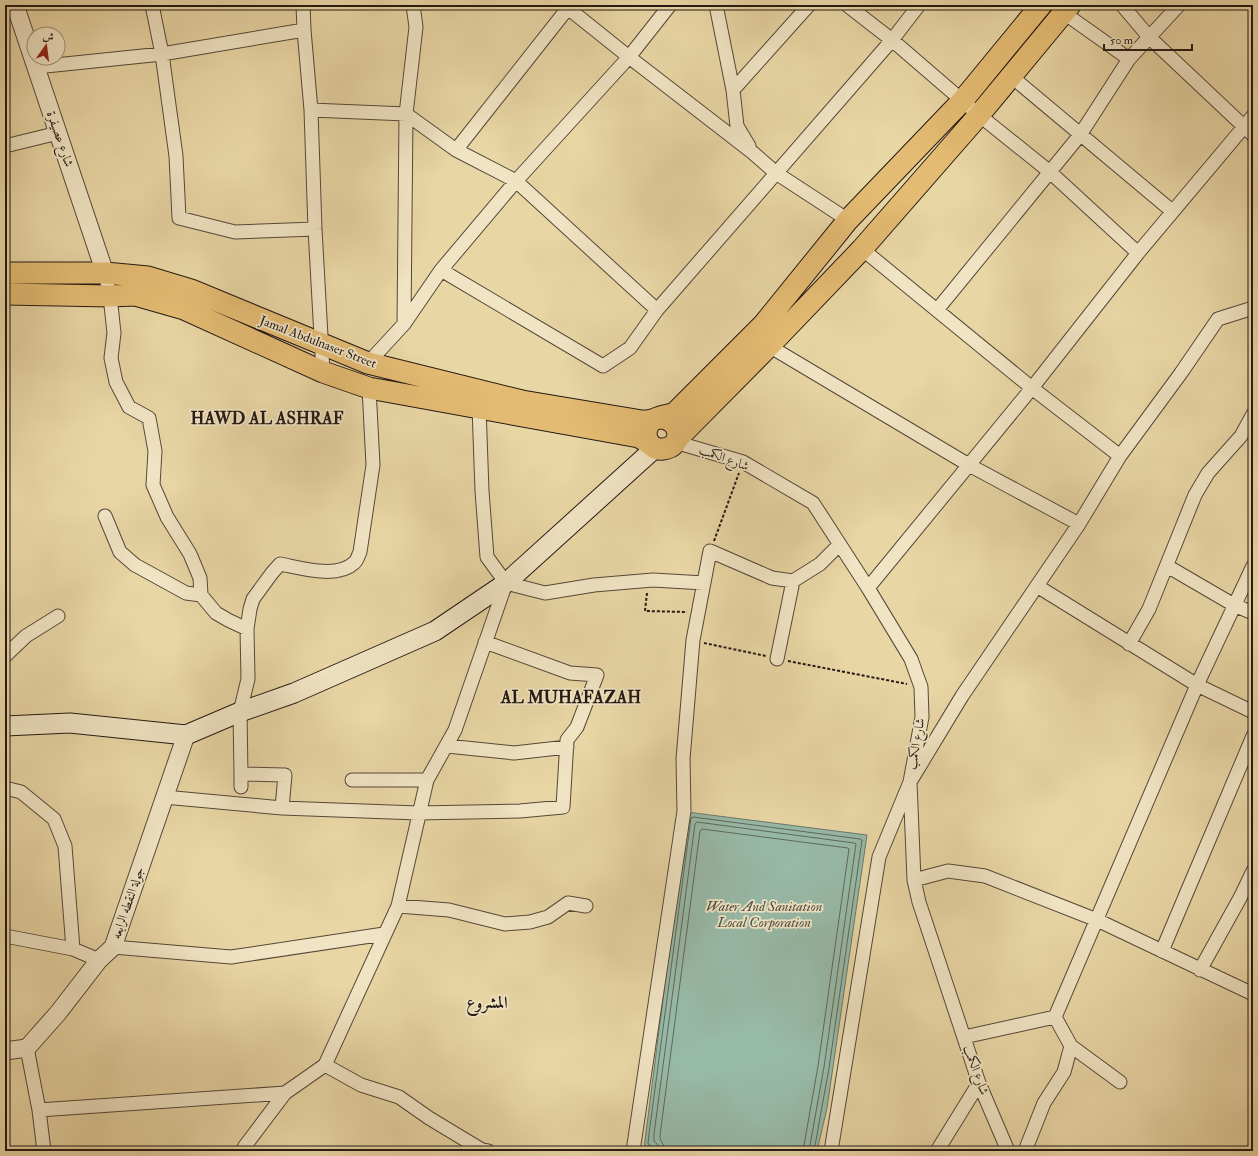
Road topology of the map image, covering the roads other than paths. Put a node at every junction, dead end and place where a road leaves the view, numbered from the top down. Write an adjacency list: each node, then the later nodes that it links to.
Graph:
1 (15, 5): 21 (street, شارع عصيفرة)
2 (152, 5): 18 (street)
3 (303, 5): 15 (street)
4 (413, 5): 26 (street)
5 (670, 5): 19 (street)
6 (716, 5): 23 (street)
7 (809, 5): 23 (street)
8 (847, 5): 17 (street)
9 (919, 5): 17 (street)
10 (1041, 5): 24 (main road)
11 (1122, 5): 16 (street)
12 (1179, 5): 16 (street)
13 (566, 7): 19 (street); 33 (street)
14 (1067, 9): 20 (street); 22 (main road)
15 (304, 30): 18 (street); 25 (street)
16 (1149, 37): 20 (street); 29 (street)
17 (892, 40): 24 (street); 36 (street)
18 (162, 54): 21 (street); 40 (street)
19 (629, 57): 34 (street); 37 (street)
20 (1129, 59): 31 (street)
21 (36, 67): 30 (street, شارع عصيفرة)
22 (1012, 77): 27 (main road); 31 (street)
23 (733, 90): 34 (street)
24 (963, 100): 27 (street); 39 (main road)
25 (311, 110): 26 (street); 40 (street)
26 (406, 114): 33 (street); 51 (street)
27 (979, 115): 35 (street); 41 (main road)
28 (1253, 116): 29 (street)
29 (1248, 131): 38 (street)
30 (58, 133): 32 (street); 45 (street, شارع عصيفرة)
31 (1080, 135): 35 (street); 38 (street)
32 (5, 146)
33 (456, 150): 37 (street)
34 (752, 152): 36 (street)
35 (1050, 172): 42 (street); 50 (street)
36 (776, 173): 39 (street); 49 (street)
37 (516, 181): 43 (street); 49 (street)
38 (1172, 211): 42 (street)
39 (848, 220): 60 (main road)
40 (315, 229): 52 (street)
41 (862, 249): 50 (street); 53 (main road)
42 (1138, 253): 57 (street)
43 (441, 270): 49 (street); 51 (street)
44 (5, 273): 45 (main road, Jamal Abdulnaser Street)
45 (106, 273): 47 (street); 52 (main road, Jamal Abdulnaser Street)
46 (5, 294): 47 (main road, Jamal Abdulnaser Street)
47 (110, 296): 55 (main road, Jamal Abdulnaser Street); 75 (street)
48 (1253, 308): 63 (street)
49 (657, 310)
50 (936, 310): 57 (street)
51 (404, 324): 54 (street)
52 (322, 345): 54 (main road, Jamal Abdulnaser Street); 55 (street)
53 (770, 346): 61 (main road); 64 (street)
54 (368, 363): 60 (main road, Jamal Abdulnaser Street)
55 (323, 372): 56 (main road, Jamal Abdulnaser Street)
56 (369, 388): 58 (main road, Jamal Abdulnaser Street); 79 (street)
57 (1032, 388): 63 (street); 64 (street)
58 (479, 407): 62 (main road, Jamal Abdulnaser Street); 71 (street)
59 (1253, 414): 68 (street)
60 (658, 418): 61 (main road); 62 (main road)
61 (676, 440): 62 (main road); 67 (street, شارع الكمب)
62 (652, 446): 71 (main road)
63 (1120, 456): 66 (street)
64 (970, 465): 66 (street); 74 (street)
65 (105, 516): 75 (street)
66 (1079, 524): 73 (street)
67 (839, 545): 70 (street); 74 (street, شارع الكمب)
68 (1167, 566): 76 (street); 81 (street)
69 (1253, 566): 76 (street)
70 (793, 581): 72 (street); 83 (street)
71 (506, 583): 72 (street); 80 (street); 85 (main road)
72 (704, 583): 125 (street)
73 (1037, 586): 81 (street); 94 (street)
74 (868, 588): 94 (street, شارع الكمب)
75 (201, 595): 79 (street)
76 (1234, 605): 77 (street); 84 (street)
77 (1253, 613)
78 (58, 616): 82 (street)
79 (247, 629): 85 (street)
80 (485, 642): 90 (street); 91 (street)
81 (1129, 644): 84 (street)
82 (5, 656)
83 (778, 659)
84 (1197, 685): 86 (street); 103 (street)
85 (240, 712): 88 (main road); 97 (street)
86 (1253, 712)
87 (5, 726): 88 (main road)
88 (186, 735): 96 (street, جولة النقطه الرابعه)
89 (1253, 736): 108 (street)
90 (447, 746): 91 (street); 93 (street)
91 (567, 747): 98 (street)
92 (352, 780): 93 (street)
93 (427, 780): 98 (street)
94 (910, 782): 100 (street, شارع الكمب); 126 (street)
95 (5, 788): 107 (street)
96 (164, 797): 97 (street); 106 (street, جولة النقطه الرابعه)
97 (282, 808): 98 (street)
98 (418, 813): 101 (street)
99 (1253, 871): 110 (street)
100 (914, 880): 103 (street); 113 (street, شارع الكمب)
101 (398, 906): 102 (street); 104 (street)
102 (586, 906)
103 (1097, 920): 108 (street); 112 (street)
104 (384, 934): 106 (street); 117 (street)
105 (5, 936): 107 (street)
106 (113, 948): 109 (street, جولة النقطه الرابعه)
107 (73, 949): 109 (street)
108 (1162, 951): 110 (street)
109 (99, 960): 115 (street, جولة النقطه الرابعه)
110 (1200, 970): 111 (street)
111 (1253, 994)
112 (1055, 1017): 113 (street); 114 (street)
113 (964, 1038): 119 (street, شارع الكمب)
114 (1071, 1046): 118 (street); 129 (street)
115 (27, 1048): 116 (street); 121 (street)
116 (5, 1051)
117 (325, 1066): 120 (street); 124 (street)
118 (1120, 1082)
119 (979, 1083): 127 (street); 128 (street, شارع الكمب)
120 (285, 1093): 121 (street); 123 (street)
121 (39, 1110): 122 (street)
122 (44, 1151)
123 (242, 1151)
124 (488, 1151)
125 (633, 1151)
126 (831, 1151)
127 (937, 1151)
128 (1008, 1151)
129 (1025, 1151)

